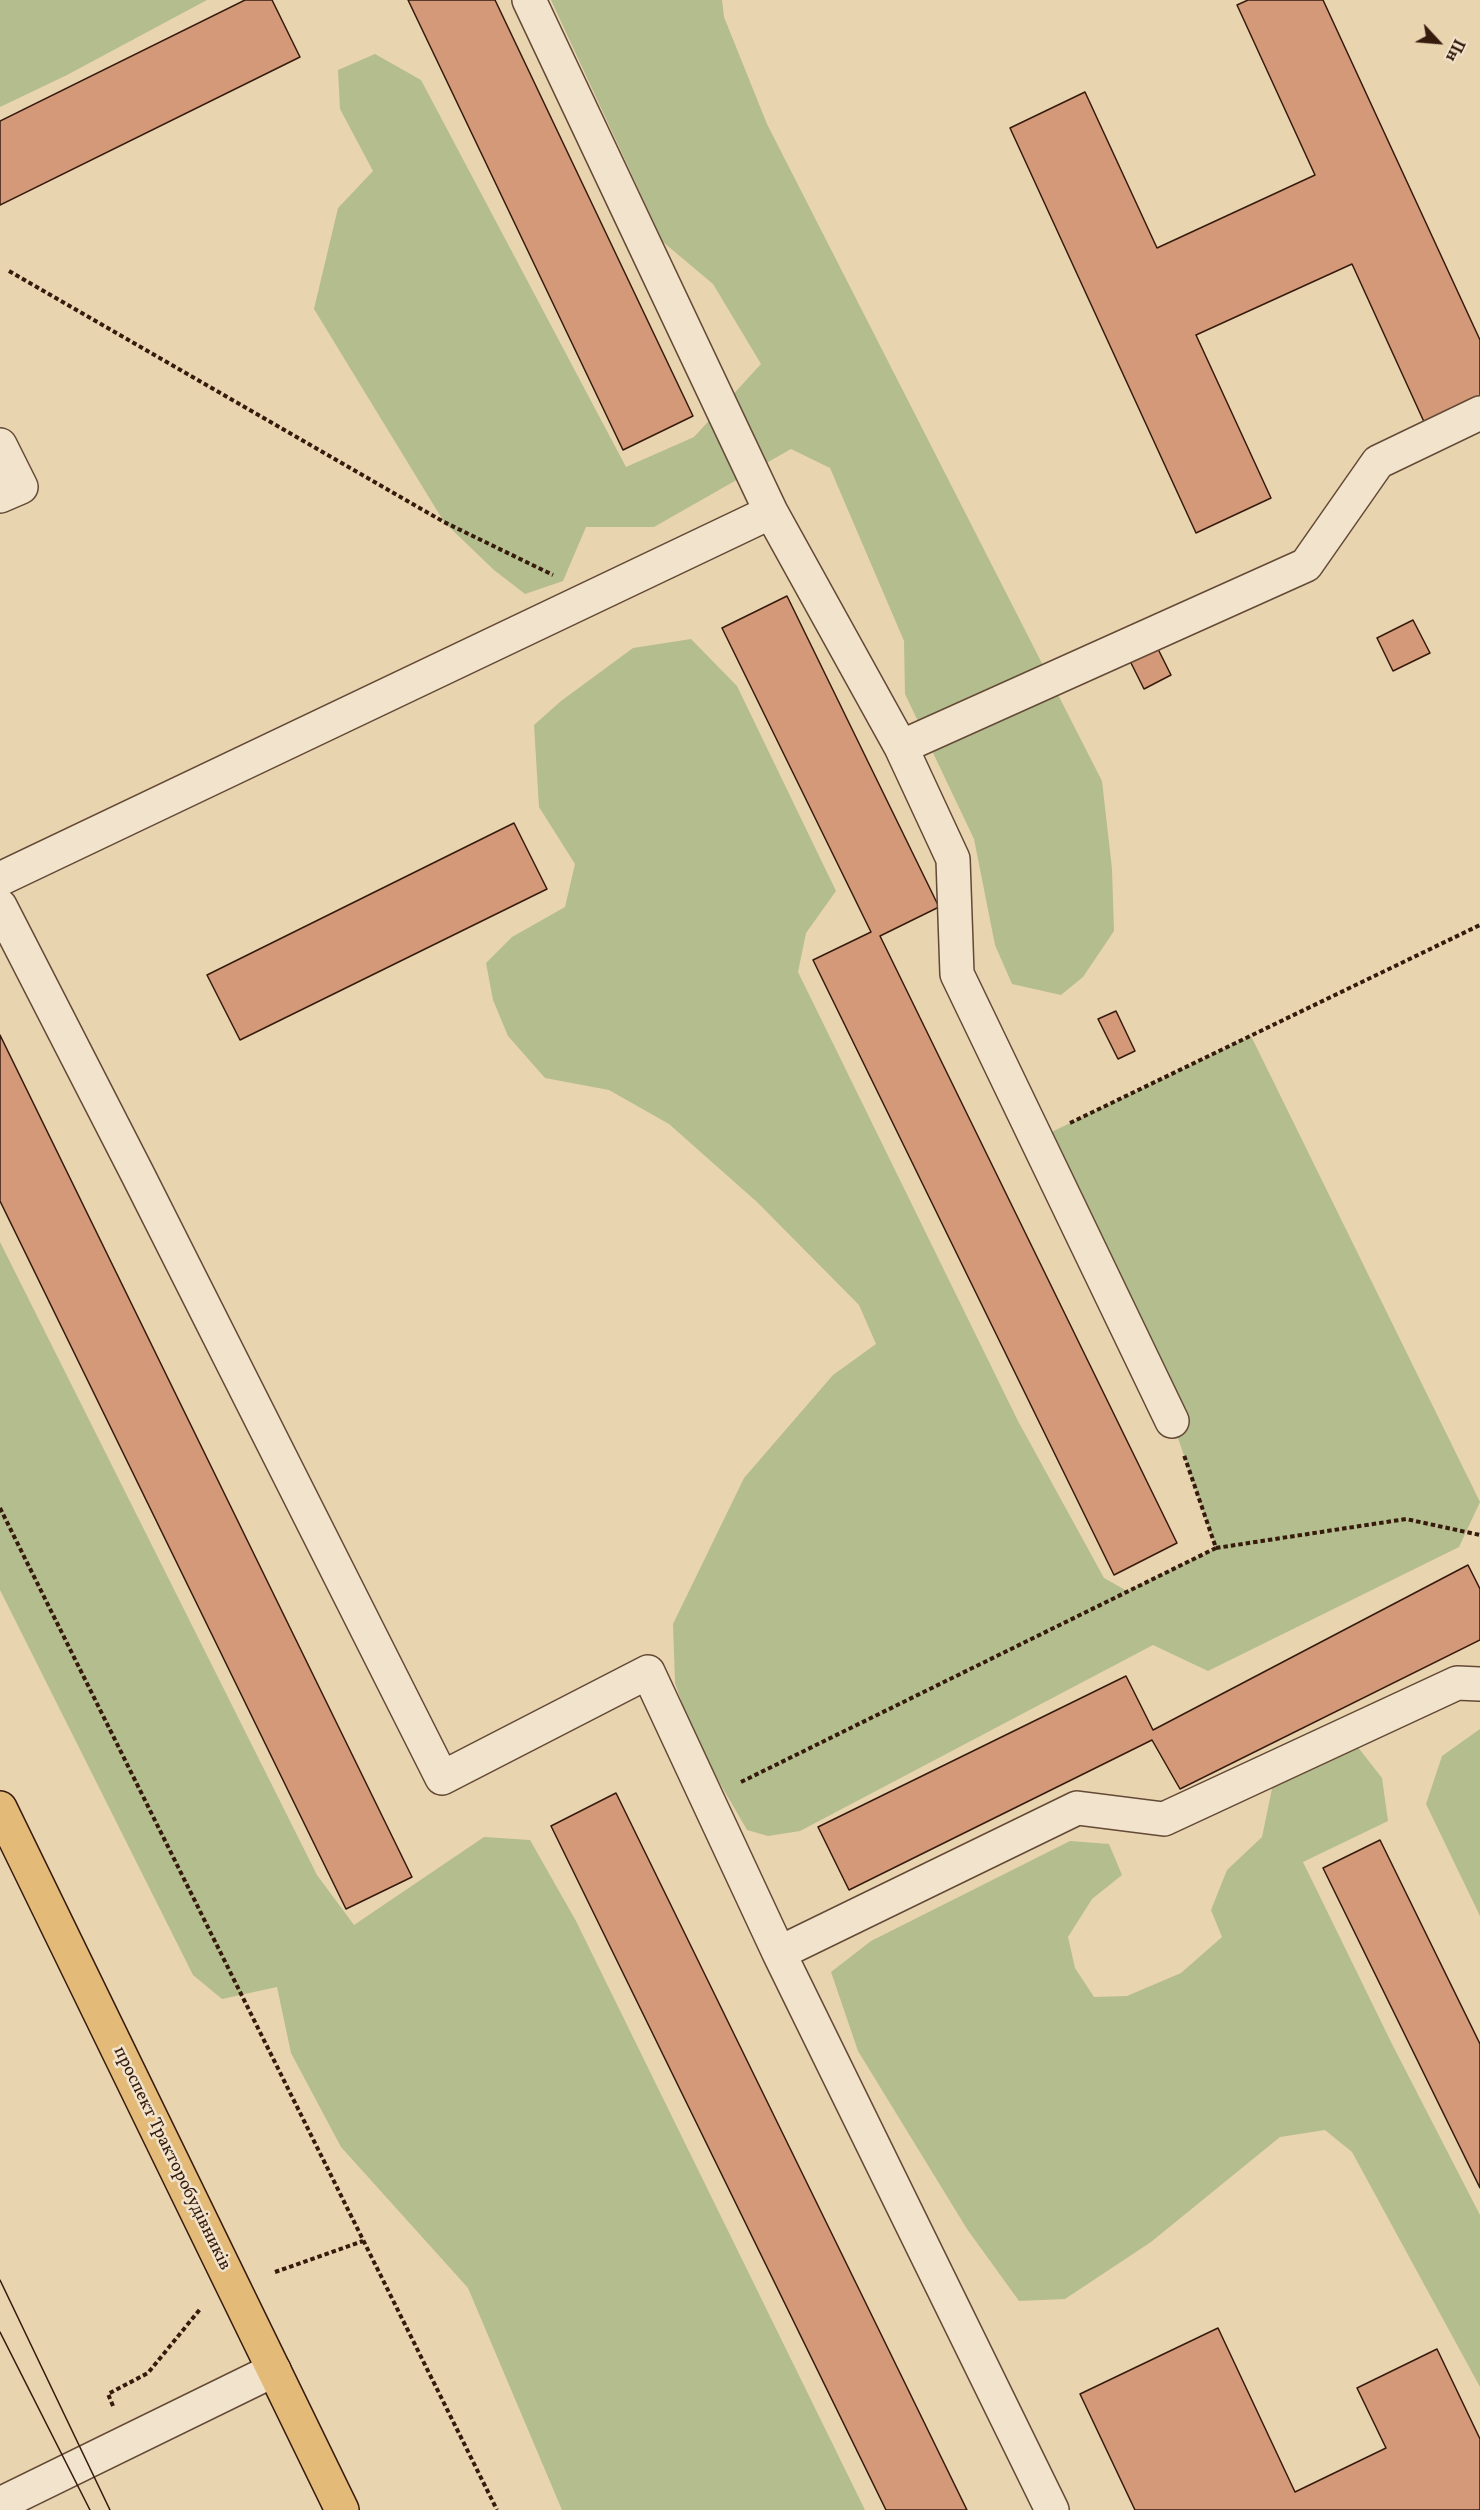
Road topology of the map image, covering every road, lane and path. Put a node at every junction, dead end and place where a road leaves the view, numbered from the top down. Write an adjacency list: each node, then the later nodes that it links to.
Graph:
1 (530, 0): 6 (lane)
2 (9, 271): 7 (path)
3 (1480, 413): 8 (lane)
4 (0, 445): 5 (lane)
5 (0, 496)
6 (771, 512): 7 (lane); 8 (lane)
7 (595, 596): 9 (lane)
8 (901, 747): 12 (lane)
9 (0, 879)
10 (0, 906): 18 (lane)
11 (1480, 925): 12 (path)
12 (1037, 1139): 13 (lane)
13 (1172, 1421): 16 (path)
14 (0, 1508): 21 (path)
15 (1480, 1535): 16 (path)
16 (1216, 1548): 18 (path)
17 (1480, 1684): 20 (lane)
18 (708, 1799): 20 (lane)
19 (0, 1809): 24 (main road, проспект Тракторобудівників)
20 (779, 1953): 29 (lane)
21 (363, 2241): 22 (path); 28 (path)
22 (275, 2272)
23 (202, 2307): 25 (path)
24 (274, 2370): 25 (lane); 27 (main road, проспект Тракторобудівників)
25 (128, 2443): 26 (lane)
26 (0, 2504)
27 (342, 2510)
28 (497, 2510)
29 (1052, 2510)

